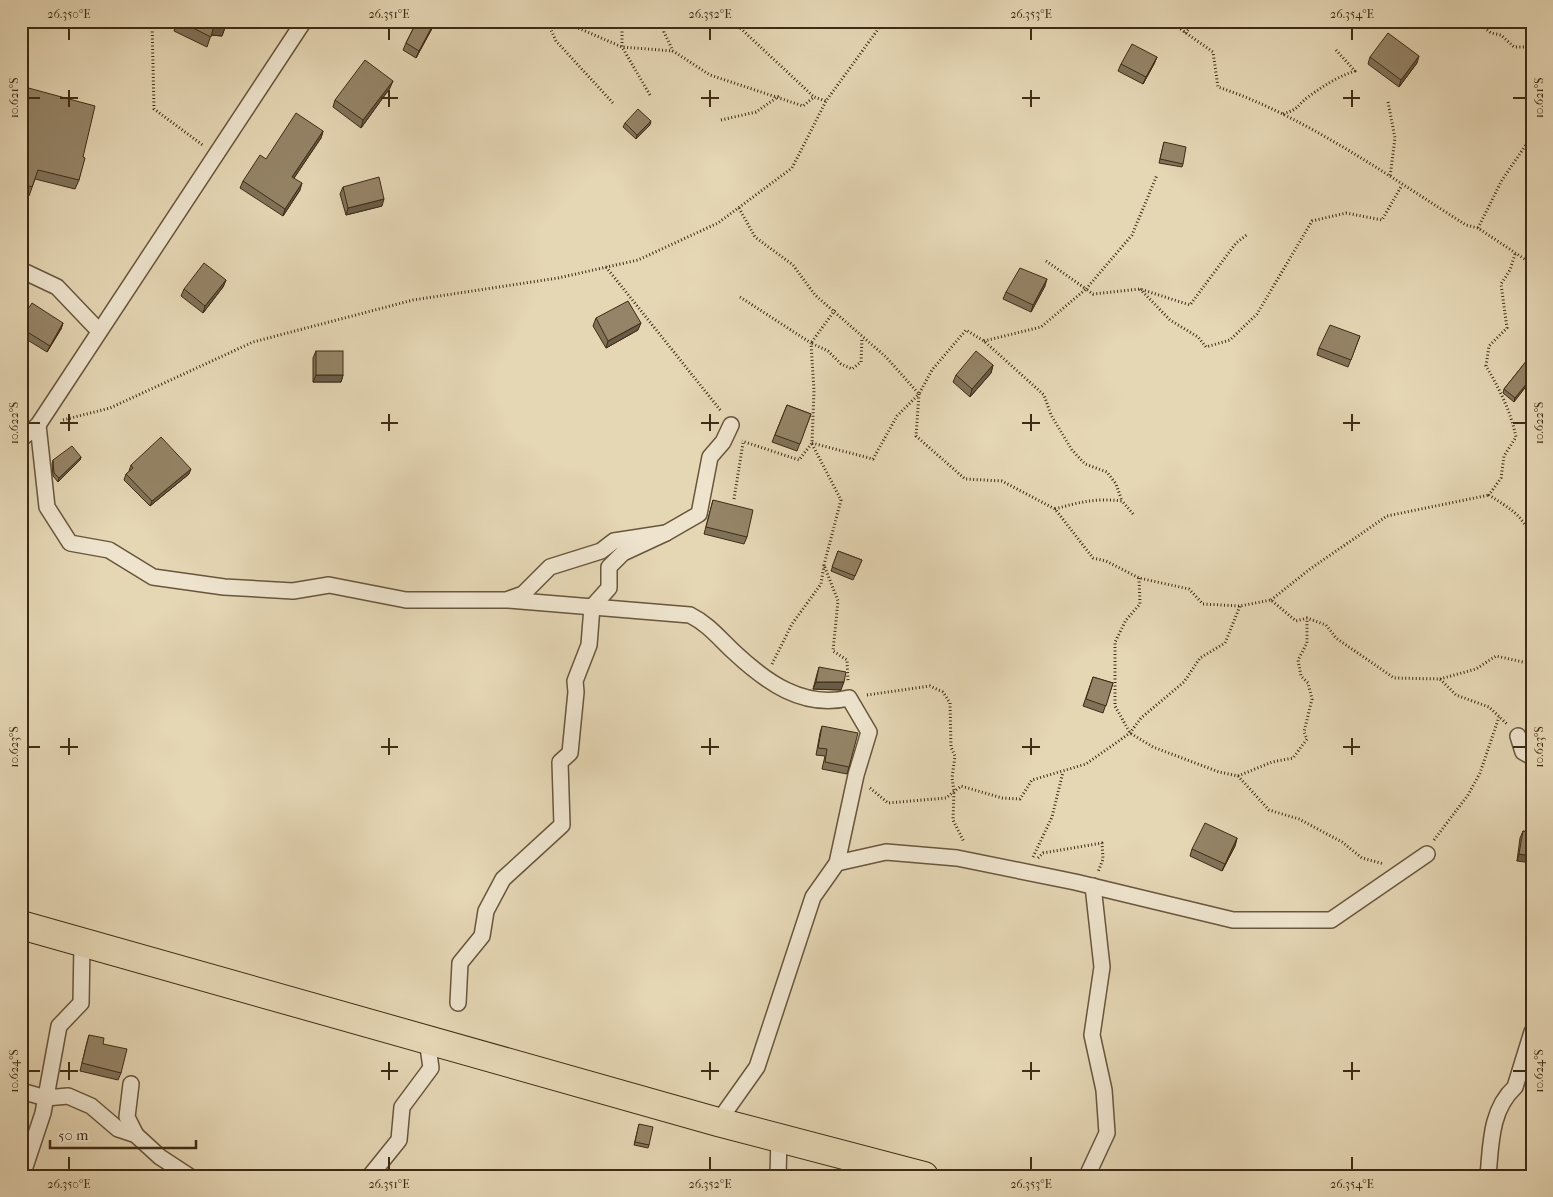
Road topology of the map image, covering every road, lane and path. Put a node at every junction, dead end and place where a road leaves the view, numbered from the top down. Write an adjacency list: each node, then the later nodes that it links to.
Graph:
1 (152, 21): 26 (path)
2 (304, 21): 26 (street)
3 (547, 21): 22 (path)
4 (571, 21): 13 (path)
5 (622, 21): 13 (path)
6 (665, 21): 16 (path)
7 (714, 21): 19 (path)
8 (884, 21): 20 (path)
9 (1169, 21): 12 (path)
10 (1197, 21): 12 (path)
11 (1476, 21): 14 (path)
12 (1185, 33): 23 (path)
13 (622, 47): 16 (path); 17 (path)
14 (1532, 47)
15 (1336, 49): 23 (path)
16 (673, 51): 18 (path)
17 (650, 96)
18 (779, 96): 19 (path); 24 (path)
19 (814, 97): 20 (path)
20 (826, 101): 30 (path)
21 (1388, 102): 28 (path)
22 (613, 103)
23 (1282, 114): 28 (path)
24 (721, 120)
25 (1532, 136): 31 (path)
26 (216, 156): 42 (street)
27 (1157, 175): 38 (path)
28 (1390, 177): 29 (path)
29 (1402, 185): 31 (path); 39 (path)
30 (739, 208): 36 (path); 41 (path)
31 (1478, 228): 33 (path)
32 (1248, 234): 39 (path)
33 (1515, 254): 35 (path); 52 (path)
34 (1046, 262): 38 (path)
35 (1532, 264)
36 (606, 267): 47 (path); 48 (path)
37 (21, 270): 42 (street)
38 (1086, 289): 39 (path); 44 (path)
39 (1140, 289)
40 (740, 297): 45 (path)
41 (835, 310): 43 (path); 45 (path)
42 (99, 332): 47 (street)
43 (862, 338): 45 (path); 46 (path)
44 (984, 341): 46 (path); 54 (path)
45 (810, 344): 51 (path)
46 (919, 394): 51 (path); 55 (path)
47 (38, 426): 49 (street); 61 (street)
48 (731, 426): 50 (path); 57 (street)
49 (21, 438)
50 (743, 443): 51 (path); 53 (path)
51 (812, 443): 59 (path)
52 (1489, 495): 58 (path); 62 (path)
53 (734, 499)
54 (1122, 501): 55 (path); 56 (path)
55 (1054, 509): 60 (path)
56 (1134, 515)
57 (666, 533): 61 (street); 64 (street)
58 (1532, 538)
59 (824, 564): 68 (path); 69 (path)
60 (1139, 578): 63 (path); 71 (path)
61 (508, 600): 64 (street)
62 (1271, 600): 63 (path); 65 (path)
63 (1240, 606): 71 (path)
64 (592, 607): 68 (street); 86 (street)
65 (1307, 618): 67 (path); 76 (path)
66 (1532, 664): 67 (path)
67 (1440, 679): 70 (path)
68 (765, 680): 69 (street)
69 (849, 698): 75 (street); 77 (path)
70 (1500, 716): 72 (path); 78 (path)
71 (1130, 733): 74 (path); 76 (path)
72 (1518, 736): 73 (street)
73 (1532, 757)
74 (1063, 771): 77 (path); 82 (path)
75 (856, 775): 77 (path); 80 (street)
76 (1238, 776): 81 (path)
77 (954, 792): 79 (path)
78 (1427, 854): 81 (street)
79 (970, 860): 80 (street); 82 (street)
80 (837, 863): 92 (street)
81 (1406, 868): 83 (street)
82 (1026, 872): 83 (street); 83 (path)
83 (1093, 886): 101 (street)
84 (21, 925): 85 (highway)
85 (82, 942): 88 (highway); 91 (street)
86 (458, 1003)
87 (1532, 1032): 102 (street)
88 (427, 1040): 92 (highway); 98 (street)
89 (131, 1084): 93 (street)
90 (21, 1091): 91 (street)
91 (46, 1098): 93 (street); 96 (street)
92 (718, 1122): 94 (highway)
93 (136, 1135): 97 (street)
94 (779, 1137): 95 (highway); 99 (street)
95 (857, 1168): 100 (highway)
96 (22, 1176)
97 (189, 1176)
98 (370, 1176)
99 (778, 1176)
100 (924, 1176)
101 (1087, 1176)
102 (1488, 1176)

